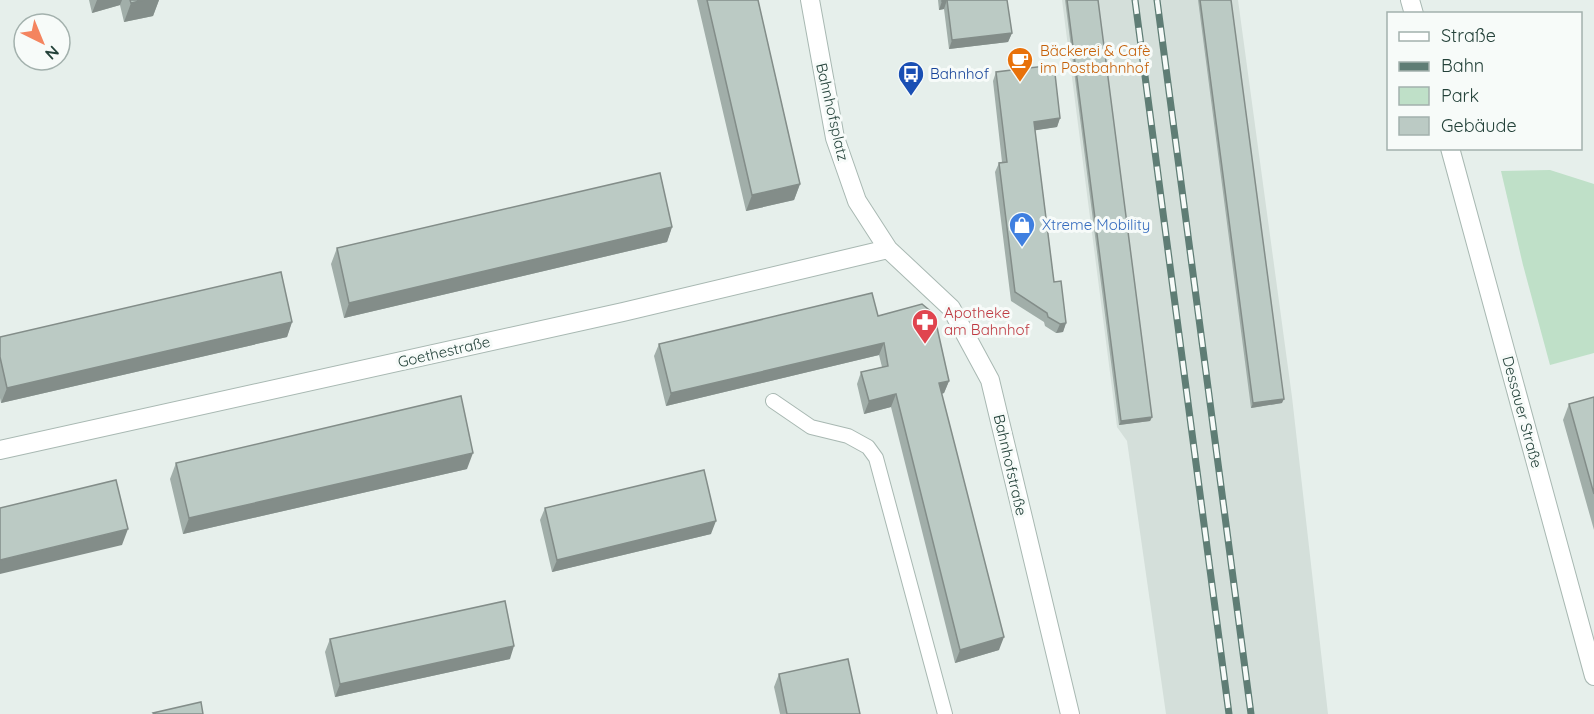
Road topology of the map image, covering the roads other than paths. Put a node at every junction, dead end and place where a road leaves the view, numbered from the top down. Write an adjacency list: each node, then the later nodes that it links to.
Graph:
1 (810, 0): 3 (street, Bahnhofsplatz)
2 (1451, 150): 6 (street, Dessauer Straße)
3 (888, 249): 5 (street, Goethestraße); 8 (street, Bahnhofstraße)
4 (773, 401): 7 (lane)
5 (0, 450)
6 (1594, 676)
7 (945, 714)
8 (1070, 714)

